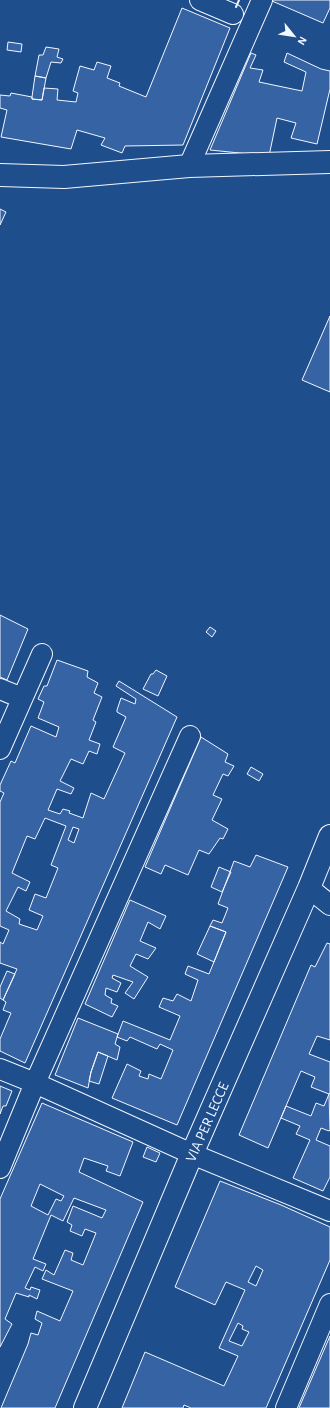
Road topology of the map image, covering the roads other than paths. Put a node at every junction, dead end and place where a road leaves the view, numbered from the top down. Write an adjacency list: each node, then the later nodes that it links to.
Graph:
1 (200, 0): 3 (street)
2 (262, 0): 5 (street)
3 (233, 14)
4 (330, 162): 5 (street)
5 (189, 166): 6 (street)
6 (0, 175)
7 (42, 654): 9 (street)
8 (0, 689): 9 (street)
9 (22, 698): 11 (street)
10 (190, 736): 16 (street)
11 (0, 749)
12 (330, 836): 13 (street, VIA PER LECCE)
13 (309, 888): 14 (street); 17 (street, VIA PER LECCE)
14 (330, 905)
15 (0, 1069): 16 (street)
16 (35, 1083): 17 (street); 18 (street)
17 (192, 1154): 19 (street); 21 (street, VIA PER LECCE)
18 (0, 1168)
19 (330, 1211)
20 (330, 1304): 22 (street)
21 (85, 1408)
22 (286, 1408)

